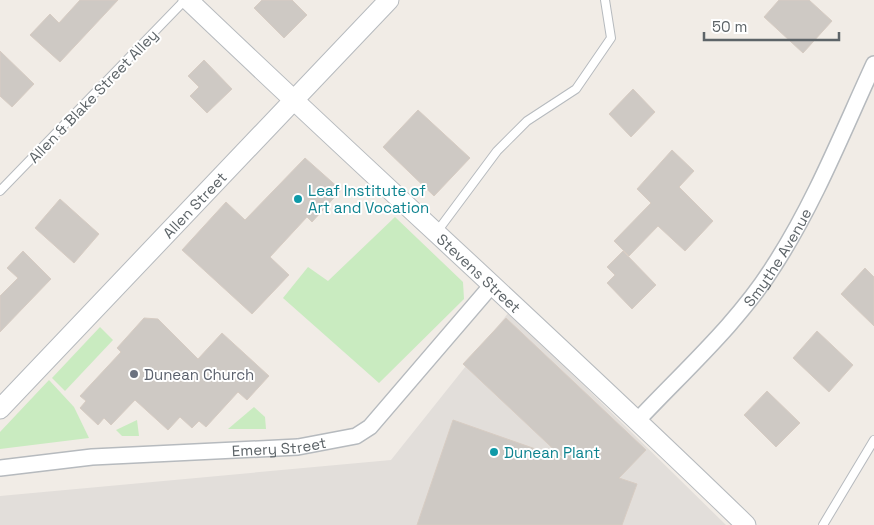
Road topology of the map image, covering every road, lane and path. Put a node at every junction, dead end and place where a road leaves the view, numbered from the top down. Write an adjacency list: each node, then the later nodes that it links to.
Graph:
1 (187, 0): 5 (street, Stevens Street); 6 (lane, Allen & Blake Street Alley)
2 (389, 0): 5 (street, Allen Street)
3 (605, 0): 7 (lane)
4 (874, 64): 10 (street, Smythe Avenue)
5 (293, 100): 7 (street, Stevens Street); 9 (street, Allen Street)
6 (0, 191)
7 (435, 234): 8 (street, Stevens Street)
8 (491, 286): 10 (street, Stevens Street); 12 (street, Emery Street)
9 (0, 408)
10 (638, 420): 13 (street, Stevens Street)
11 (874, 440): 14 (lane)
12 (0, 468)
13 (746, 525)
14 (823, 525)

